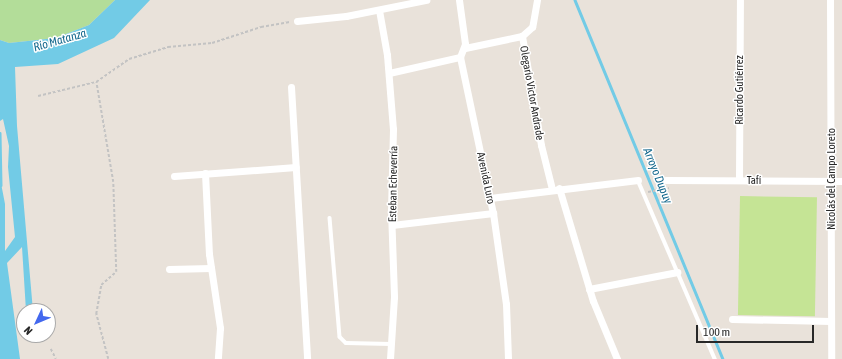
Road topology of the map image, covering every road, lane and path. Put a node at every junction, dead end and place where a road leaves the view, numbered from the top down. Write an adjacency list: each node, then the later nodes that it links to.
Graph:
1 (426, 0): 6 (street)
2 (459, 0): 9 (street)
3 (537, 0): 8 (street, Olegario Victor Andrade)
4 (740, 0): 20 (street, Ricardo Gutiérrez)
5 (830, 0): 21 (street, Nicolás del Campo Loreto)
6 (379, 10): 7 (street); 11 (street, Esteban Echeverría)
7 (297, 21): 12 (path)
8 (522, 36): 9 (street); 23 (street, Olegario Victor Andrade)
9 (465, 48): 10 (street)
10 (460, 56): 11 (street); 26 (street, Avenida Luro)
11 (389, 73): 29 (street, Esteban Echeverría)
12 (96, 82): 14 (path); 39 (path)
13 (291, 87): 15 (street)
14 (38, 96)
15 (296, 167): 16 (street); 41 (street)
16 (205, 173): 17 (street); 30 (street)
17 (174, 176)
18 (638, 180): 23 (street); 32 (lane)
19 (666, 180): 20 (street, Tafí)
20 (739, 180): 21 (street, Tafí)
21 (831, 181): 22 (street, Tafí); 35 (street, Nicolás del Campo Loreto)
22 (842, 181)
23 (556, 189): 26 (street); 33 (street, Olegario Victor Andrade)
24 (648, 192): 25 (path)
25 (657, 192)
26 (490, 198): 27 (street, Avenida Luro)
27 (493, 213): 29 (street); 43 (street, Avenida Luro)
28 (330, 218): 36 (lane)
29 (392, 225): 36 (street, Esteban Echeverría)
30 (212, 268): 31 (street); 40 (street)
31 (169, 269)
32 (677, 272): 33 (street); 45 (lane)
33 (589, 288): 44 (street, Olegario Victor Andrade)
34 (732, 318): 35 (street)
35 (831, 321): 46 (street, Nicolás del Campo Loreto)
36 (391, 344): 42 (street, Esteban Echeverría)
37 (51, 349): 38 (path)
38 (56, 359)
39 (108, 359)
40 (218, 359)
41 (307, 359)
42 (390, 359)
43 (508, 359)
44 (617, 359)
45 (715, 359)
46 (831, 359)

